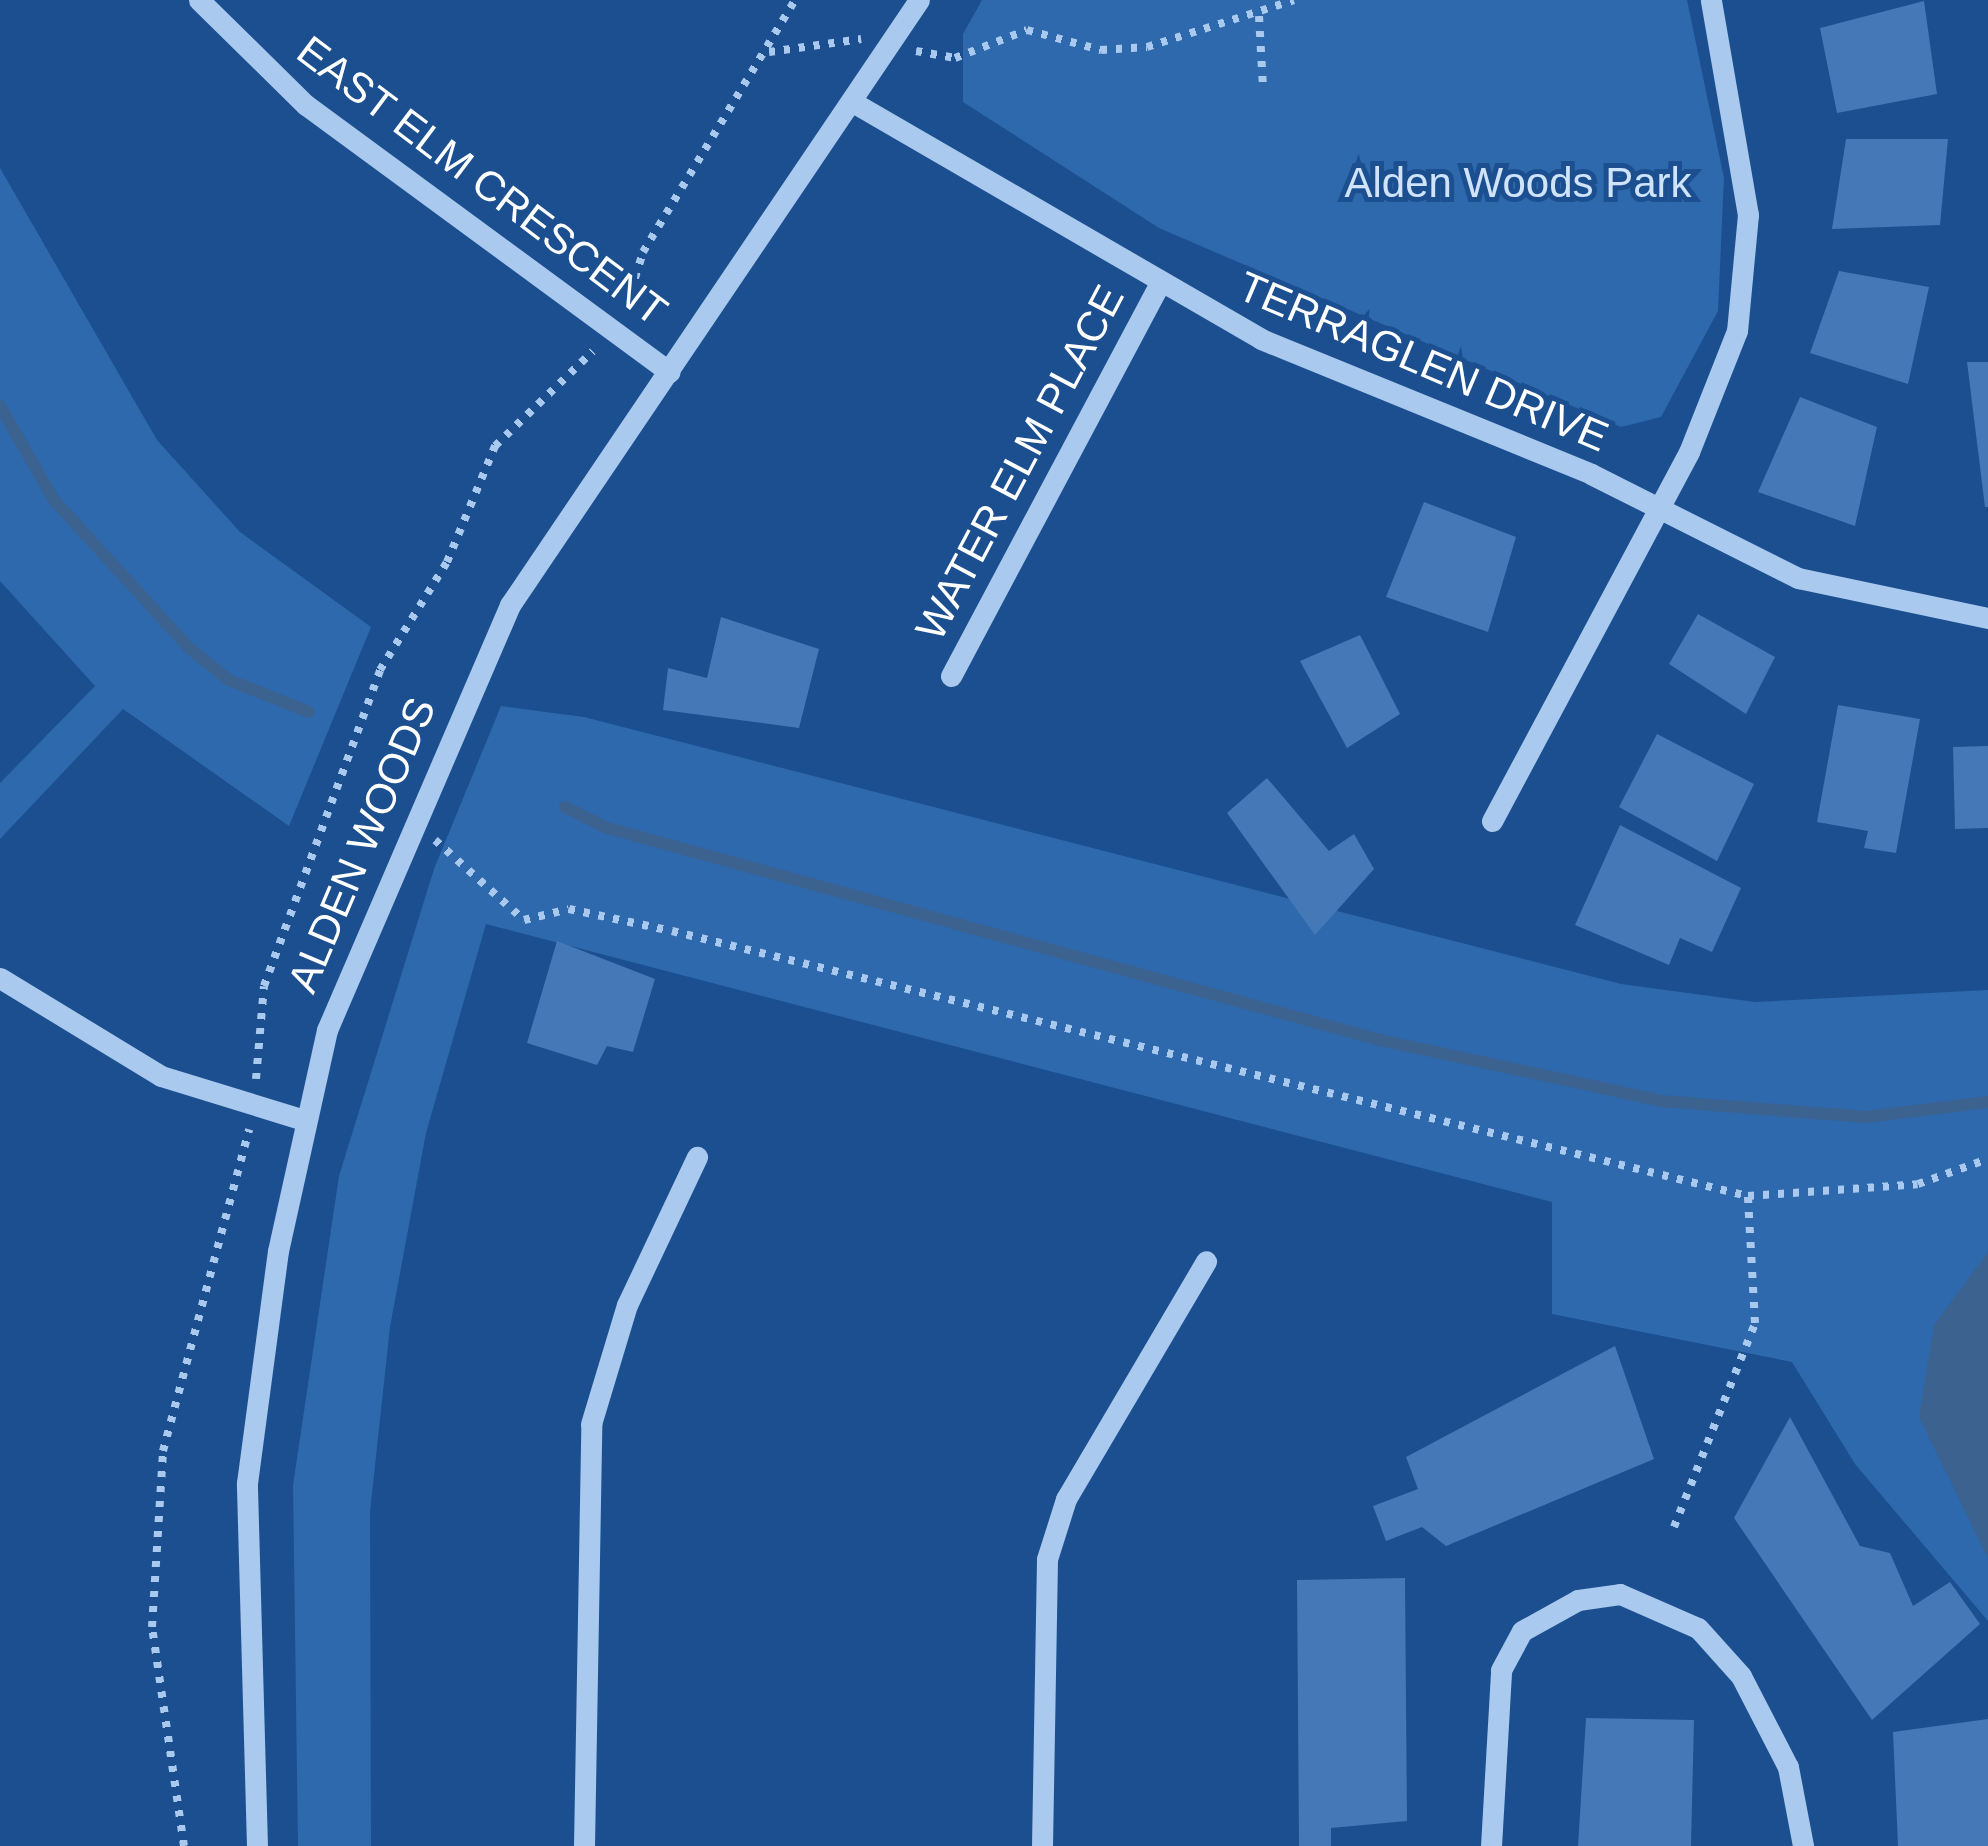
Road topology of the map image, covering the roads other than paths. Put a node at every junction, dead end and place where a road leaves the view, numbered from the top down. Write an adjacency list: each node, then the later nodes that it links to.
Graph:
1 (199, 0): 6 (street, EAST ELM CRESCENT)
2 (919, 0): 4 (street, ALDEN WOODS)
3 (1711, 0): 7 (street)
4 (856, 104): 5 (street, TERRAGLEN DRIVE); 6 (street, ALDEN WOODS)
5 (1158, 287): 7 (street, TERRAGLEN DRIVE); 9 (street, WATER ELM PLACE)
6 (669, 372): 12 (street, ALDEN WOODS)
7 (1658, 510): 8 (street, TERRAGLEN DRIVE); 10 (street)
8 (1988, 618)
9 (952, 676)
10 (1492, 821)
11 (0, 978): 12 (street)
12 (304, 1120): 15 (street, ALDEN WOODS)
13 (697, 1157): 16 (street)
14 (1206, 1261): 17 (street)
15 (257, 1846)
16 (584, 1846)
17 (1042, 1846)
18 (1491, 1846): 19 (street)
19 (1803, 1846)

